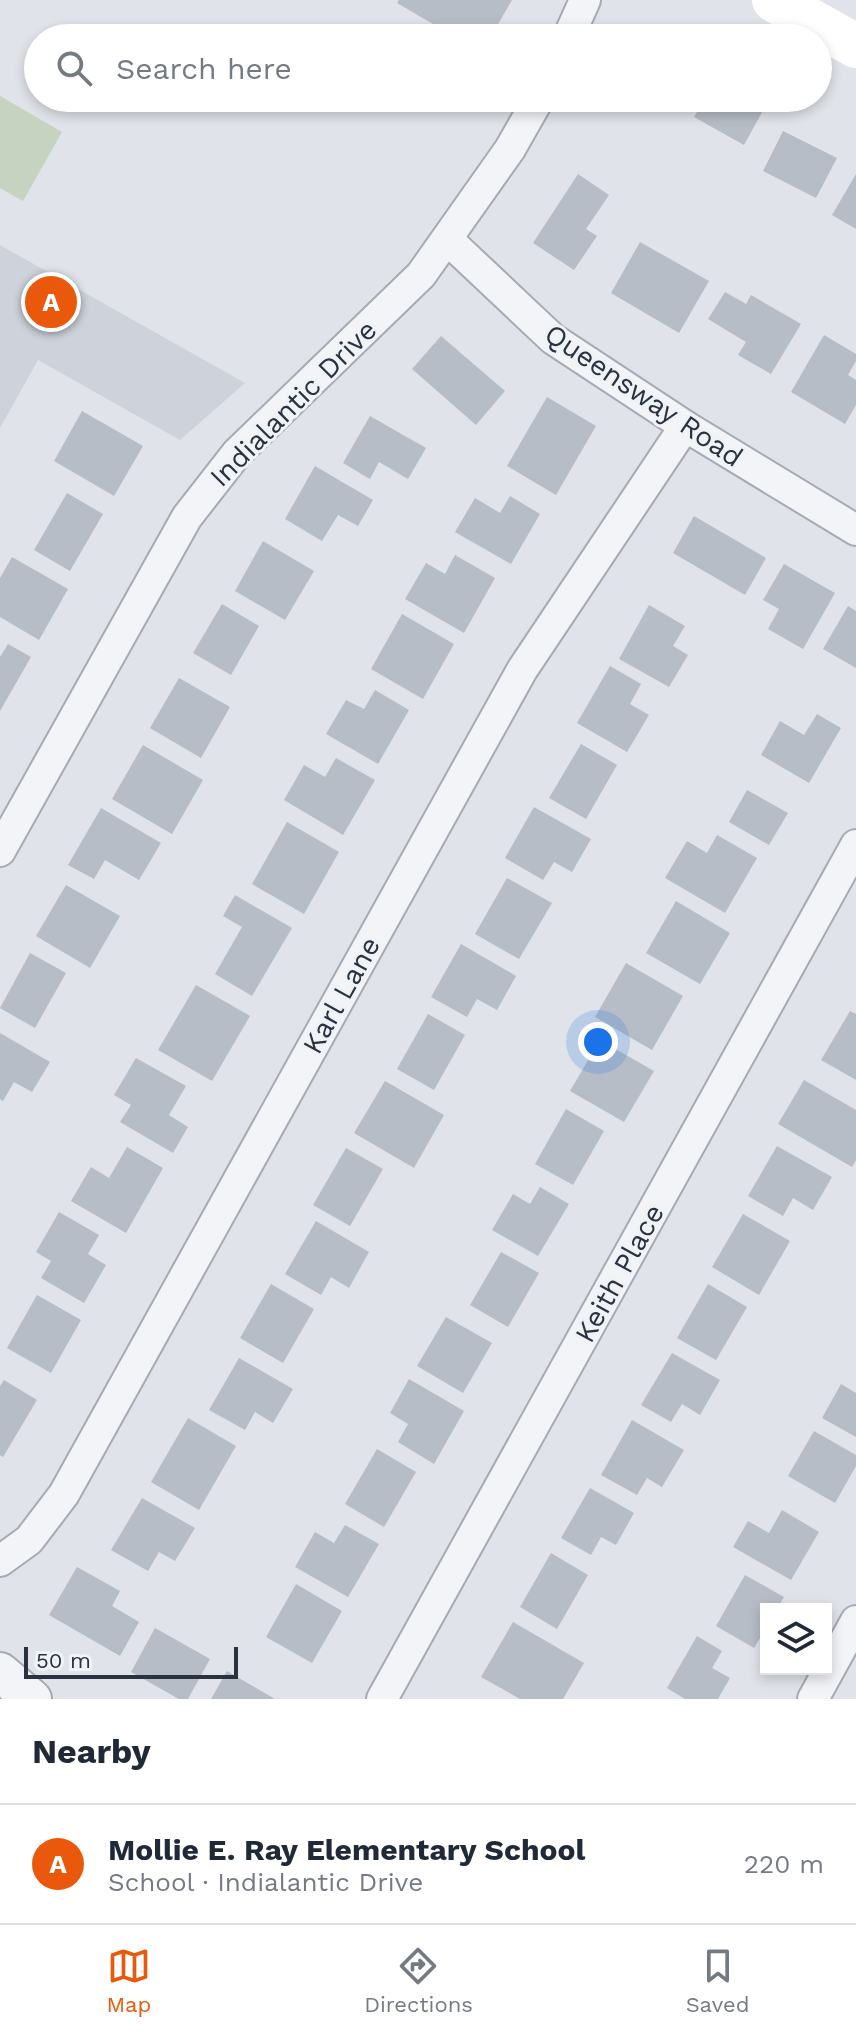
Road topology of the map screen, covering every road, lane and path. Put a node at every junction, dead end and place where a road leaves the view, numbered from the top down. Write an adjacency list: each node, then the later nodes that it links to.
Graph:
1 (585, 0): 3 (street)
2 (774, 0): 4 (main road)
3 (574, 24)
4 (817, 24)
5 (832, 33): 6 (main road)
6 (856, 46)
7 (531, 112): 8 (street, Indialantic Drive)
8 (448, 240): 9 (street, Queensway Road); 12 (street, Indialantic Drive)
9 (685, 426): 10 (street, Queensway Road); 13 (street, Karl Lane)
10 (856, 530)
11 (856, 845): 17 (street, Keith Place)
12 (0, 851)
13 (0, 1561)
14 (856, 1621): 18 (street)
15 (0, 1672): 16 (street)
16 (32, 1699)
17 (382, 1699)
18 (813, 1699)

